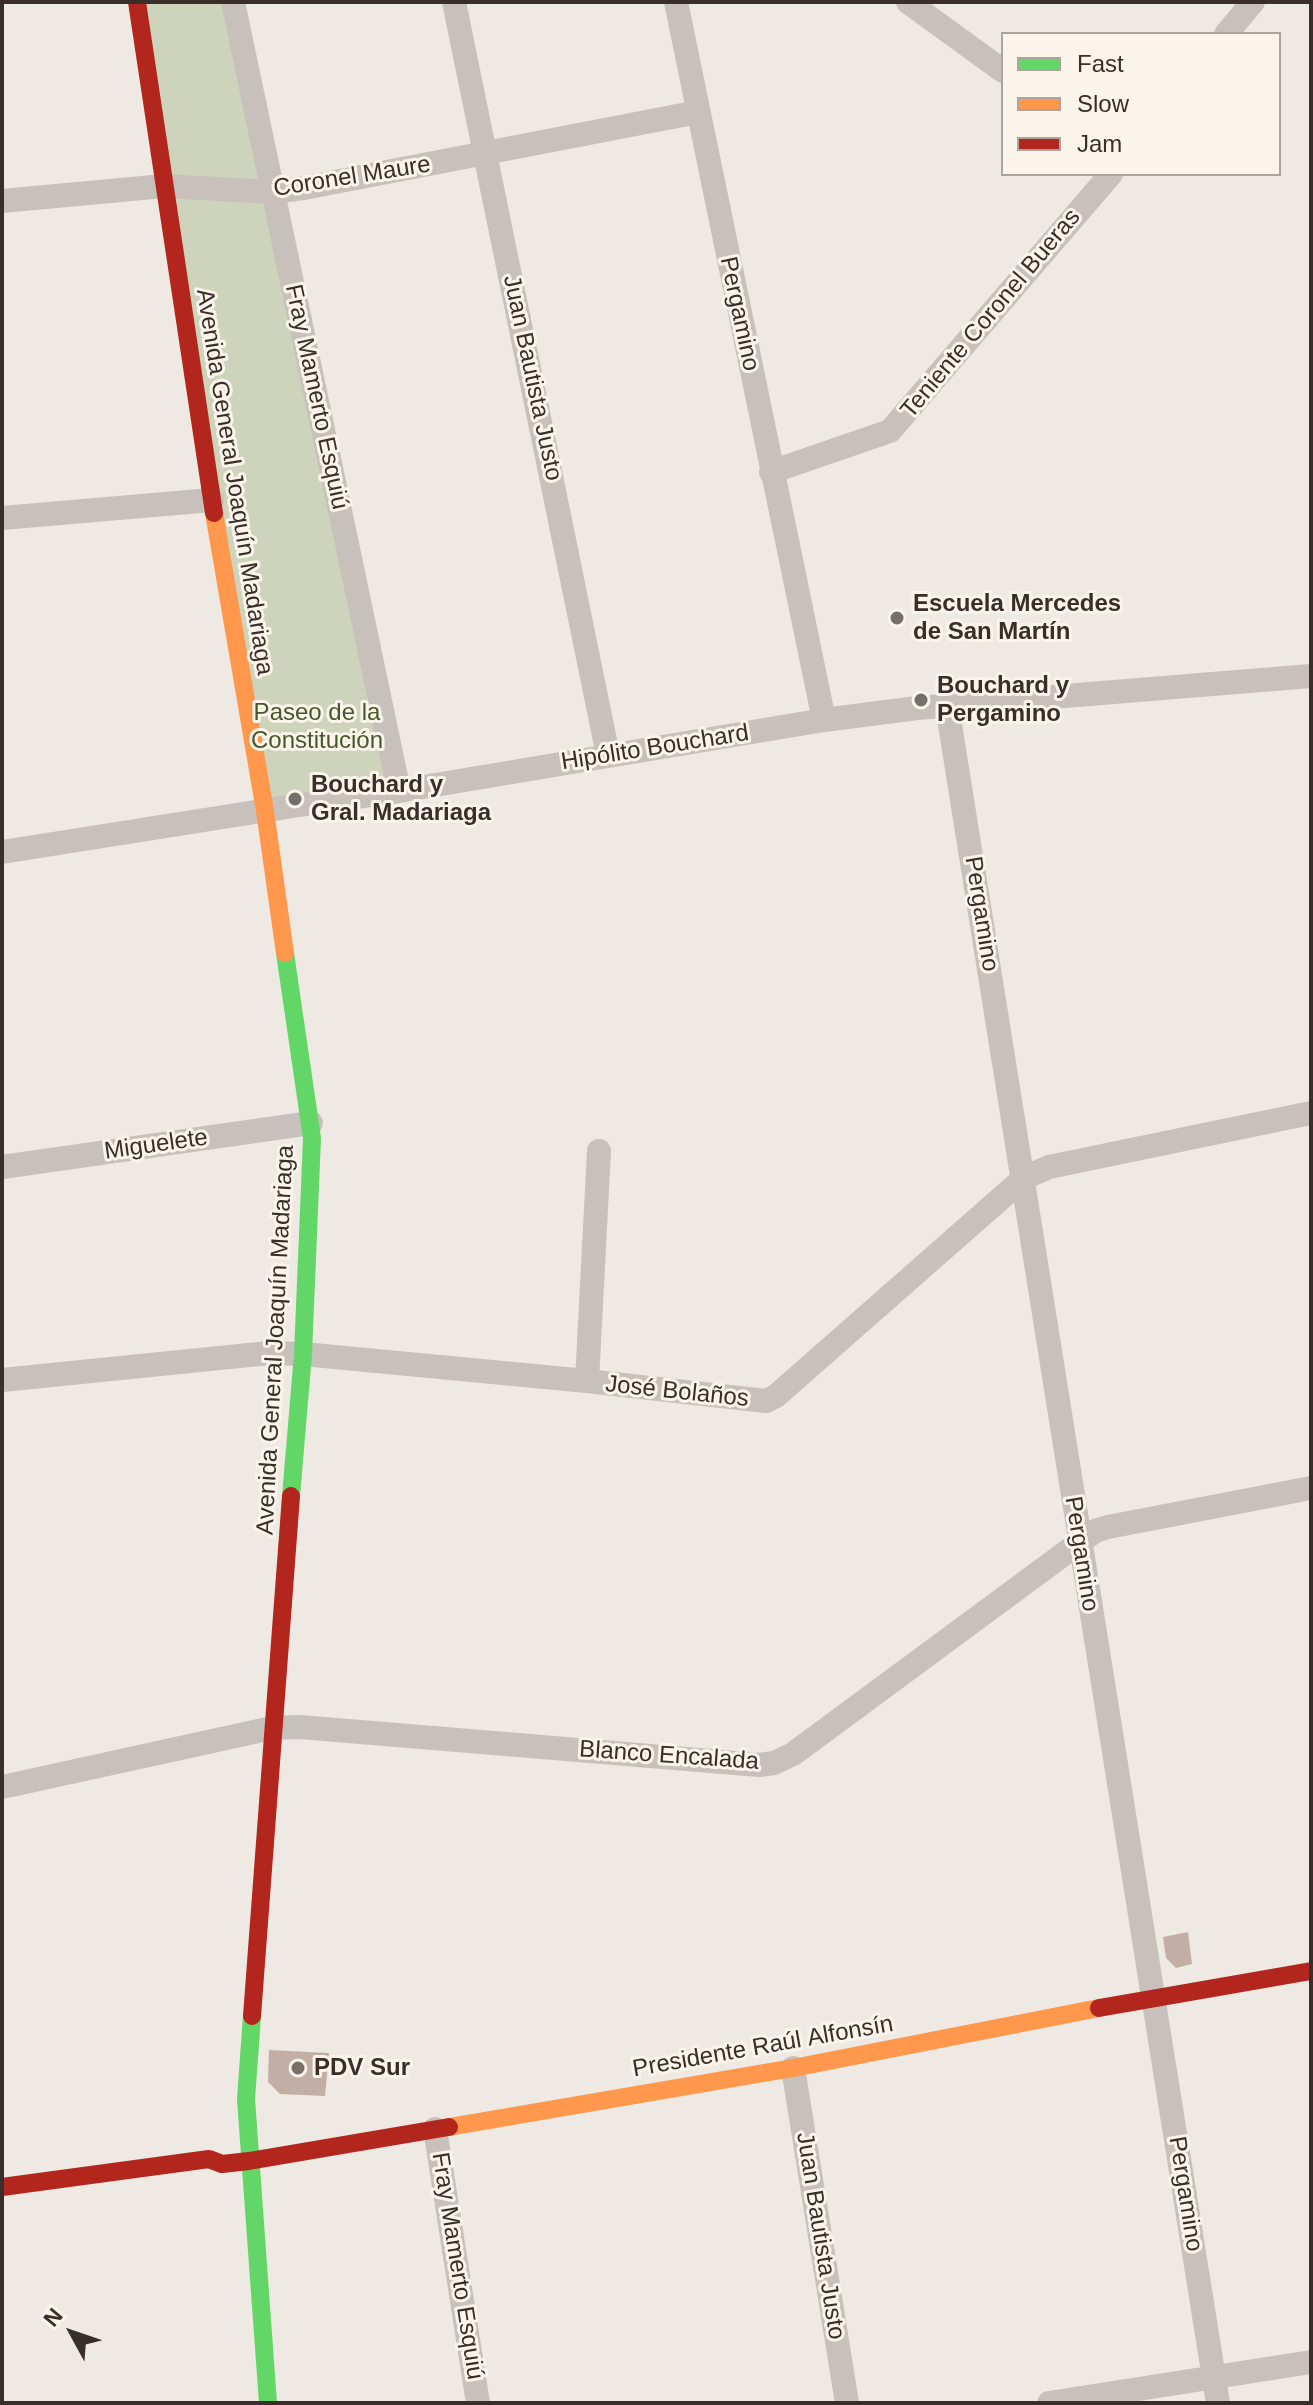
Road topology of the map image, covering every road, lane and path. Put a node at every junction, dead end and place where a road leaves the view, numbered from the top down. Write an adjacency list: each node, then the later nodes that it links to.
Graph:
1 (137, 2): 12 (main road, Avenida General Joaquín Madariaga)
2 (233, 2): 13 (street, Fray Mamerto Esquiú)
3 (454, 2): 10 (street, Juan Bautista Justo)
4 (676, 2): 9 (street, Pergamino)
5 (908, 2): 8 (street)
6 (1253, 2): 7 (street)
7 (1228, 32)
8 (1001, 70)
9 (698, 112): 10 (street, Coronel Maure); 15 (street, Pergamino)
10 (486, 154): 13 (street, Coronel Maure); 21 (street, Juan Bautista Justo)
11 (1109, 176): 15 (street, Teniente Coronel Bueras)
12 (164, 186): 13 (street, Coronel Maure); 14 (street, Coronel Maure); 16 (main road, Avenida General Joaquín Madariaga)
13 (272, 192): 22 (street, Fray Mamerto Esquiú)
14 (2, 201)
15 (771, 472): 20 (street, Pergamino)
16 (212, 500): 17 (street); 23 (main road, Avenida General Joaquín Madariaga)
17 (2, 518)
18 (1311, 676): 19 (street, Hipólito Bouchard)
19 (947, 706): 20 (street, Hipólito Bouchard); 29 (street, Pergamino)
20 (824, 720): 21 (street, Hipólito Bouchard)
21 (608, 755): 22 (street, Hipólito Bouchard)
22 (399, 791): 23 (street, Hipólito Bouchard)
23 (265, 811): 24 (street, Hipólito Bouchard); 26 (main road, Avenida General Joaquín Madariaga)
24 (2, 852)
25 (1311, 1113): 29 (street, José Bolaños)
26 (311, 1123): 28 (street, Miguelete); 30 (main road, Avenida General Joaquín Madariaga)
27 (599, 1151): 32 (street)
28 (2, 1167)
29 (1024, 1178): 32 (street, José Bolaños); 34 (street, Pergamino)
30 (303, 1354): 31 (street, José Bolaños); 32 (street, José Bolaños); 35 (main road, Avenida General Joaquín Madariaga)
31 (2, 1380)
32 (587, 1381)
33 (1311, 1488): 34 (street, Blanco Encalada)
34 (1079, 1541): 35 (street, Blanco Encalada); 38 (street, Pergamino)
35 (272, 1728): 36 (street, Blanco Encalada); 41 (main road, Avenida General Joaquín Madariaga)
36 (2, 1787)
37 (1311, 1971): 38 (main road, Presidente Raúl Alfonsín)
38 (1154, 1997): 39 (main road, Presidente Raúl Alfonsín); 46 (street, Pergamino)
39 (793, 2068): 40 (main road, Presidente Raúl Alfonsín); 49 (street, Juan Bautista Justo)
40 (435, 2129): 41 (main road, Presidente Raúl Alfonsín); 48 (street, Fray Mamerto Esquiú)
41 (249, 2161): 42 (main road, Presidente Raúl Alfonsín); 47 (main road, Avenida General Joaquín Madariaga)
42 (222, 2164): 43 (main road, Presidente Raúl Alfonsín); 44 (main road, Presidente Raúl Alfonsín)
43 (149, 2185)
44 (2, 2187)
45 (1311, 2362): 46 (street)
46 (1214, 2377): 50 (street); 51 (street, Pergamino)
47 (268, 2403)
48 (478, 2403)
49 (847, 2403)
50 (1049, 2403)
51 (1218, 2403)

